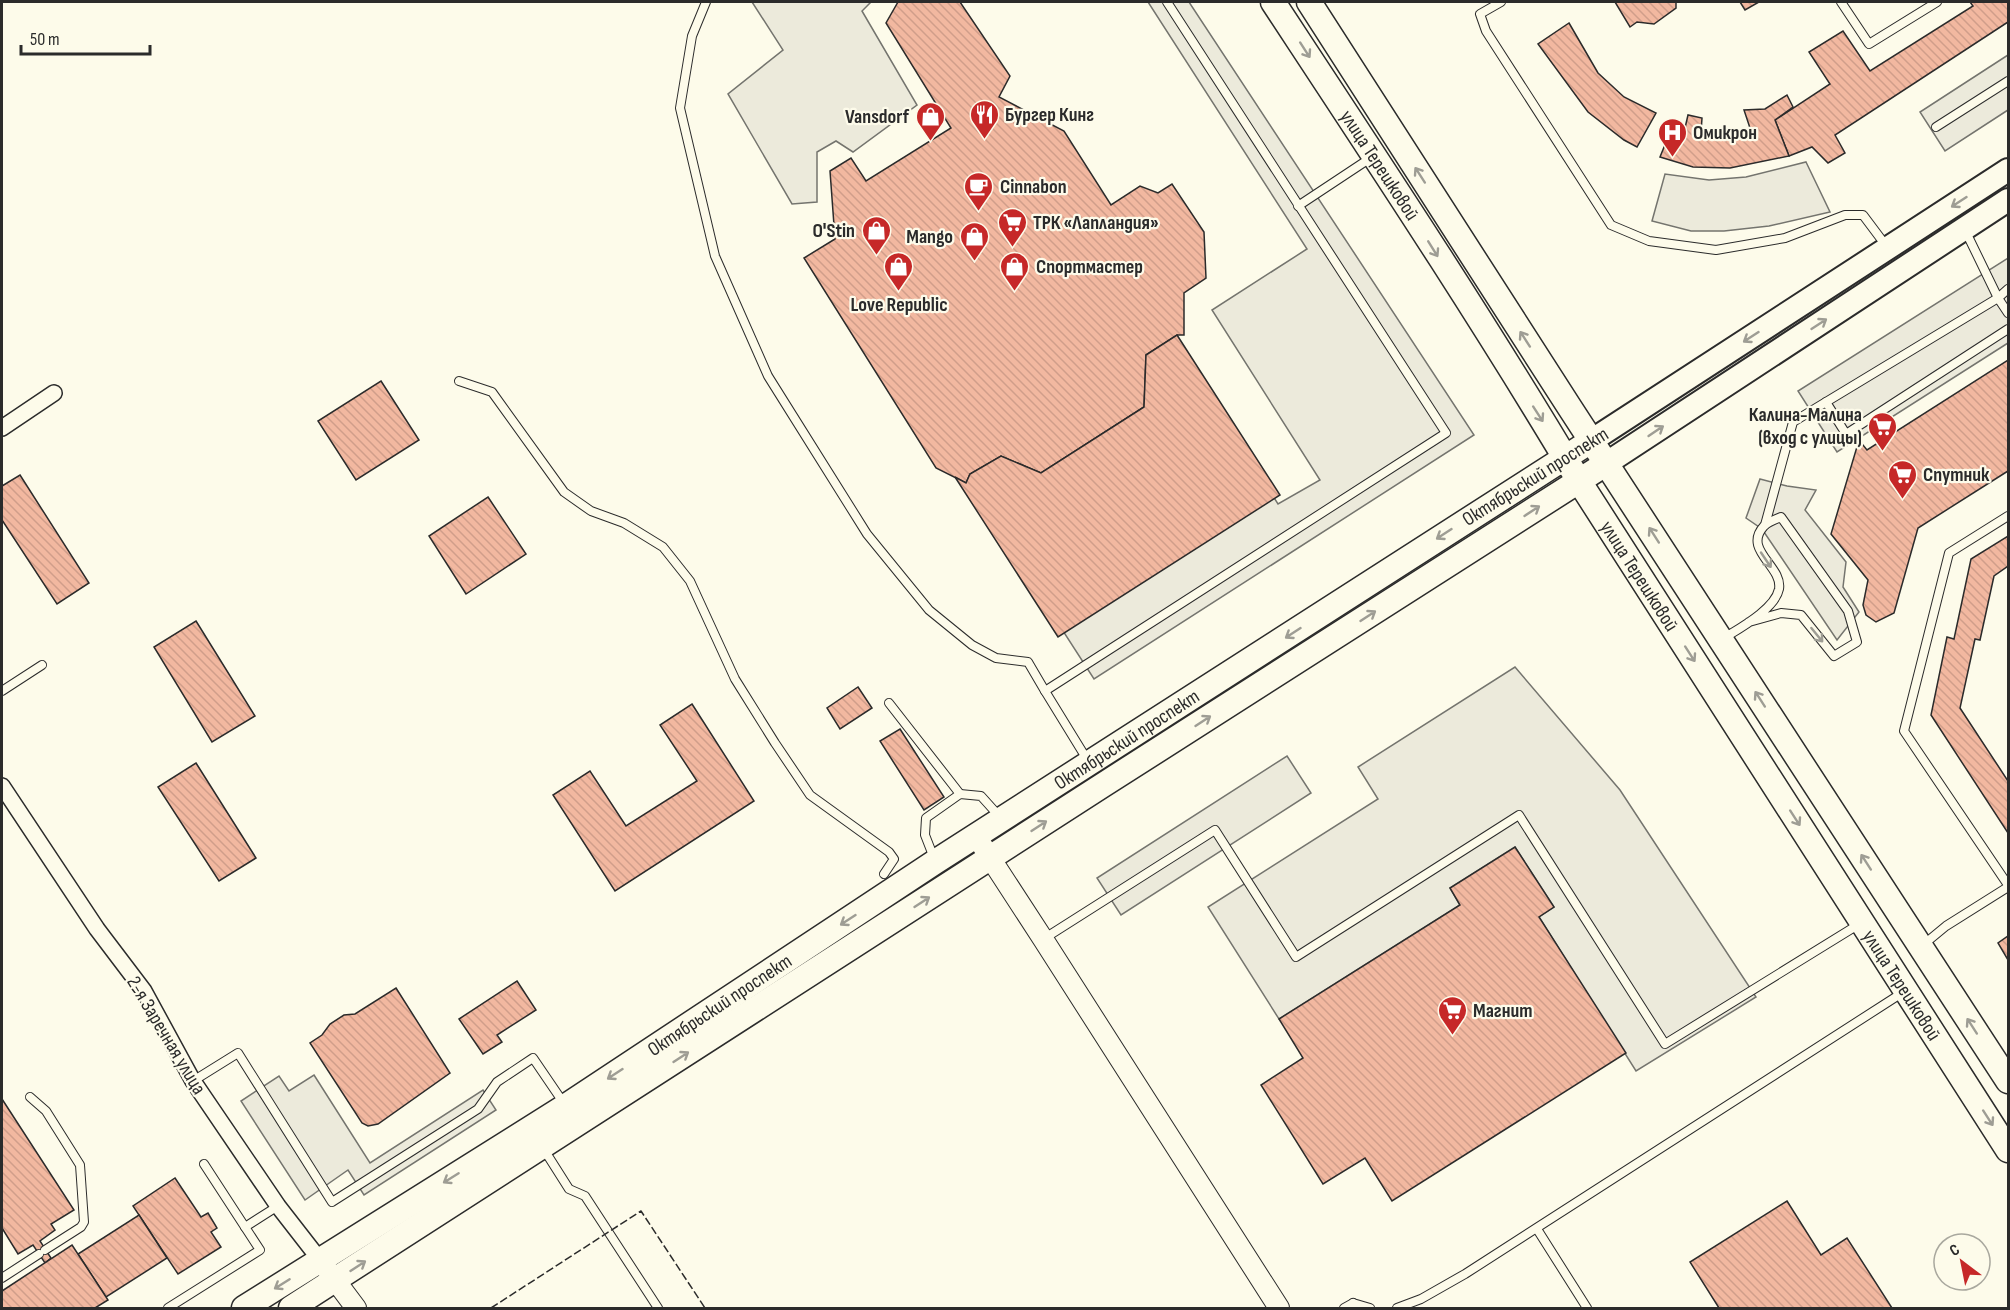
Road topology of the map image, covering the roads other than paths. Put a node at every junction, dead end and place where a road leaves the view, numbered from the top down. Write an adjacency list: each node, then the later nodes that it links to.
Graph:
1 (706, 2): 34 (lane)
2 (1167, 2): 13 (lane)
3 (1273, 2): 10 (main road, улица Терешковой, one-way to 10)
4 (1310, 2): 24 (main road, улица Терешковой, one-way to 4)
5 (1501, 2): 15 (lane)
6 (1841, 2): 7 (lane)
7 (1937, 2)
8 (2008, 81): 9 (lane)
9 (1936, 127)
10 (1374, 155): 13 (lane); 25 (main road, улица Терешковой, one-way to 25)
11 (2008, 170): 15 (main road, Октябрьский проспект, one-way to 15)
12 (2008, 200): 14 (main road, Октябрьский проспект)
13 (1298, 206): 34 (lane)
14 (1964, 229): 17 (lane); 26 (main road, Октябрьский проспект, one-way to 14)
15 (1888, 248): 24 (main road, Октябрьский проспект, one-way to 24)
16 (2008, 289): 17 (lane)
17 (1998, 298): 18 (lane); 22 (lane)
18 (2008, 313)
19 (2008, 329): 22 (lane)
20 (459, 381): 43 (lane)
21 (54, 393): 23 (street)
22 (1826, 402): 29 (lane)
23 (2, 428)
24 (1591, 441): 25 (main road, Октябрьский проспект); 26 (main road, улица Терешковой)
25 (1565, 458): 27 (main road, улица Терешковой); 36 (main road, Октябрьский проспект, one-way to 36)
26 (1607, 463): 27 (main road, Октябрьский проспект); 31 (main road, улица Терешковой, one-way to 26)
27 (1579, 482): 36 (main road, Октябрьский проспект, one-way to 27); 46 (main road, улица Терешковой, one-way to 46)
28 (2008, 516): 45 (lane)
29 (1765, 525): 30 (lane, one-way to 30); 30 (lane, one-way to 29)
30 (1749, 622): 31 (lane)
31 (1722, 640): 48 (main road, улица Терешковой, one-way to 31)
32 (42, 665): 33 (lane)
33 (2, 691)
34 (1045, 691): 36 (lane)
35 (890, 703): 38 (lane)
36 (1096, 774): 39 (main road, Октябрьский проспект); 41 (main road, Октябрьский проспект, one-way to 36)
37 (2, 786): 50 (street, 2-я Заречная улица)
38 (960, 794): 39 (lane); 42 (lane)
39 (1002, 820): 40 (main road, Октябрьский проспект)
40 (976, 836): 41 (street); 42 (main road, Октябрьский проспект)
41 (990, 858): 47 (street); 54 (main road, Октябрьский проспект, one-way to 41)
42 (935, 862): 43 (main road, Октябрьский проспект)
43 (902, 869): 44 (lane); 53 (main road, Октябрьский проспект, one-way to 53)
44 (884, 874)
45 (2008, 886): 48 (lane)
46 (1862, 922): 47 (lane); 49 (main road, улица Терешковой)
47 (1043, 939): 69 (street)
48 (1921, 946): 51 (main road, улица Терешковой, one-way to 48)
49 (1906, 990): 55 (main road, улица Терешковой, one-way to 55); 59 (lane)
50 (193, 1081): 53 (lane); 57 (street, 2-я Заречная улица)
51 (2008, 1081)
52 (30, 1097): 61 (lane)
53 (566, 1106): 60 (main road, Октябрьский проспект, one-way to 60)
54 (542, 1147): 62 (main road, Октябрьский проспект, one-way to 54); 68 (lane)
55 (2008, 1150)
56 (204, 1164): 58 (lane)
57 (278, 1206): 58 (lane); 60 (street, 2-я Заречная улица)
58 (244, 1227): 64 (lane)
59 (1537, 1229): 72 (lane); 73 (lane)
60 (320, 1260): 62 (street, 2-я Заречная улица); 65 (main road, Октябрьский проспект, one-way to 65)
61 (2, 1278)
62 (335, 1281): 66 (main road, Октябрьский проспект); 67 (street, 2-я Заречная улица)
63 (1355, 1306): 70 (lane); 71 (lane)
64 (168, 1308)
65 (244, 1308)
66 (291, 1308)
67 (356, 1308)
68 (658, 1308)
69 (1279, 1308)
70 (1344, 1308)
71 (1370, 1308)
72 (1397, 1308)
73 (1587, 1308)

